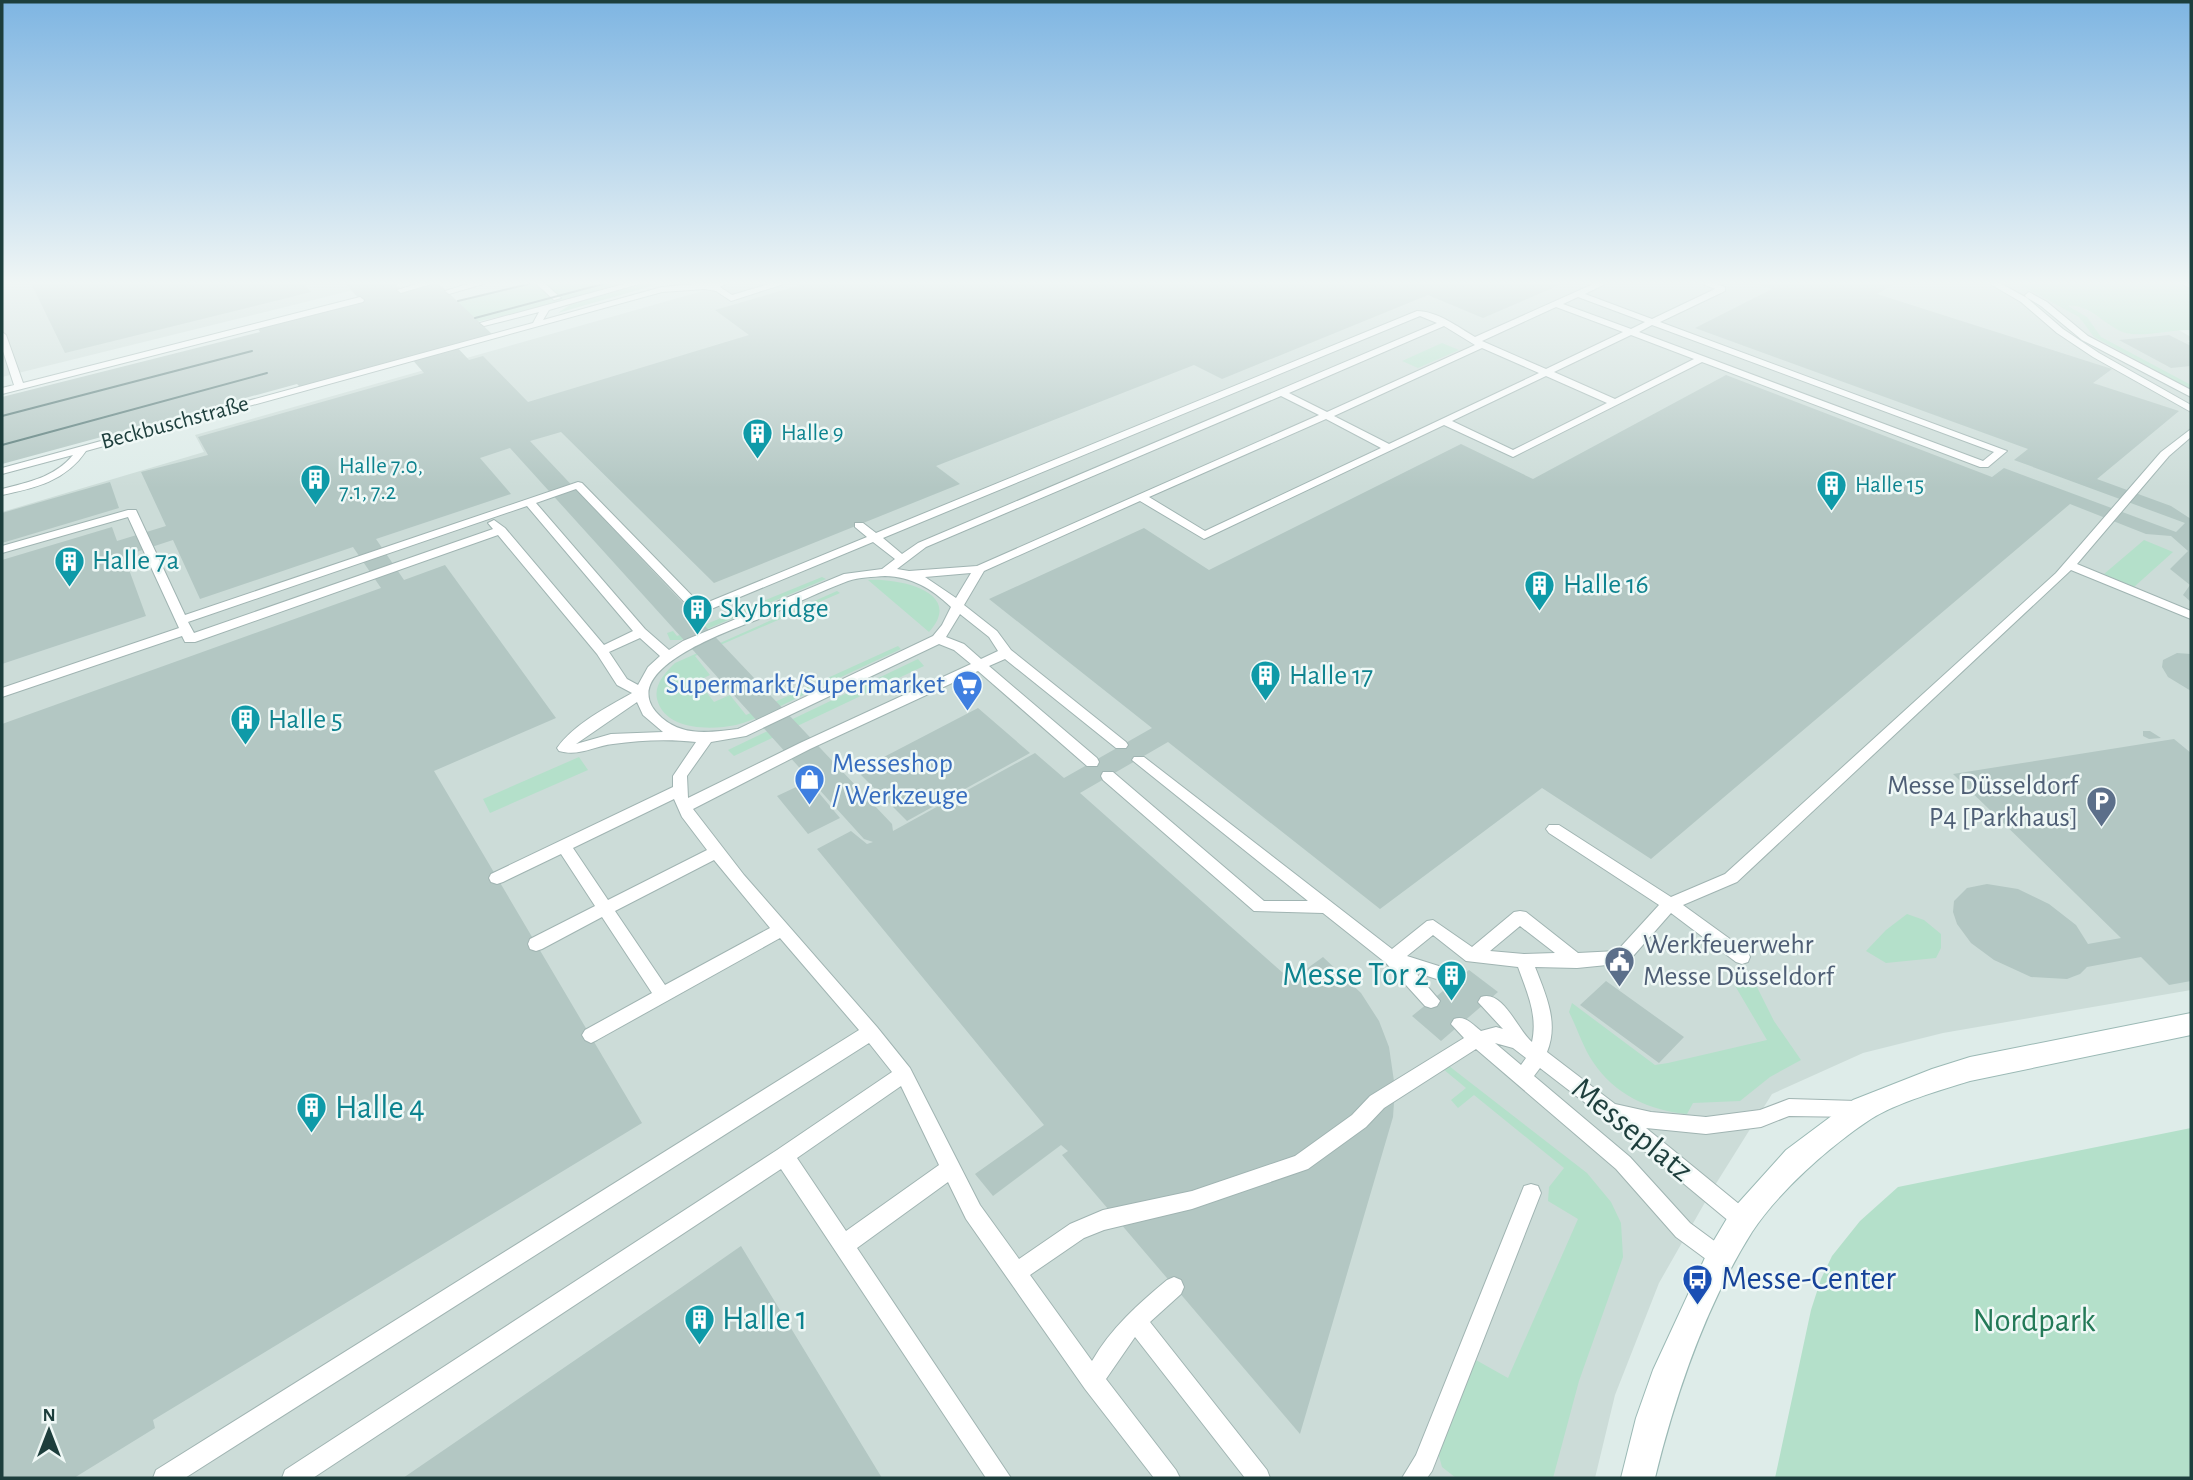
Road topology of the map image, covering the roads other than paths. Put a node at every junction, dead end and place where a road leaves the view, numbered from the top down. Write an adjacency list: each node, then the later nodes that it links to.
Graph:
1 (7, 350): 15 (lane)
2 (164, 350): 15 (lane)
3 (444, 350): 24 (lane, Beckbuschstraße)
4 (1330, 350): 33 (lane)
5 (1382, 350): 17 (lane)
6 (1462, 350): 21 (lane)
7 (1493, 350): 14 (lane)
8 (1593, 350): 14 (lane)
9 (1678, 350): 13 (lane)
10 (1729, 350): 13 (lane)
11 (2089, 350): 20 (lane)
12 (2108, 350): 18 (lane)
13 (1701, 359): 19 (lane)
14 (1545, 373): 19 (lane); 22 (lane)
15 (19, 387): 16 (lane)
16 (2, 391)
17 (1281, 393): 21 (lane); 35 (lane)
18 (2191, 394)
19 (1614, 402): 22 (lane)
20 (2191, 409)
21 (1325, 416): 25 (lane); 28 (lane)
22 (1445, 422): 25 (lane)
23 (2191, 432): 36 (lane)
24 (83, 448): 26 (lane, Beckbuschstraße); 27 (lane)
25 (1390, 448): 28 (lane)
26 (2, 471)
27 (2, 492)
28 (1141, 497): 37 (lane)
29 (529, 502): 30 (lane); 33 (lane); 43 (lane)
30 (488, 516): 32 (lane); 42 (lane)
31 (859, 525): 33 (lane)
32 (501, 530): 42 (lane); 45 (lane)
33 (875, 537): 35 (lane)
34 (2, 550): 42 (lane)
35 (900, 558): 38 (lane)
36 (2069, 565): 41 (lane); 62 (lane)
37 (979, 569): 39 (lane); 40 (lane)
38 (885, 572): 39 (lane); 47 (lane)
39 (913, 574): 40 (lane)
40 (957, 606): 44 (lane); 46 (lane)
41 (2191, 615)
42 (184, 625): 50 (lane)
43 (641, 632): 45 (lane); 47 (lane)
44 (938, 639): 48 (lane); 52 (lane)
45 (602, 651): 49 (lane)
46 (1006, 653): 48 (lane); 53 (lane)
47 (668, 656): 49 (lane)
48 (980, 665): 55 (lane); 57 (lane)
49 (643, 692): 51 (lane); 51 (lane)
50 (2, 693)
51 (685, 736): 52 (lane)
52 (706, 738): 57 (lane)
53 (1121, 745)
54 (1139, 760): 63 (lane)
55 (1092, 762)
56 (1108, 776): 63 (lane)
57 (682, 798): 59 (lane); 60 (lane)
58 (1554, 829): 62 (lane)
59 (564, 846): 61 (lane); 64 (lane)
60 (716, 852): 64 (lane); 65 (lane)
61 (497, 878)
62 (1670, 904): 68 (lane); 71 (lane)
63 (1324, 907): 69 (lane)
64 (606, 910): 66 (lane); 73 (lane)
65 (782, 929): 73 (lane); 78 (lane)
66 (536, 944)
67 (1472, 956): 69 (lane); 70 (lane); 71 (lane)
68 (1742, 957)
69 (1392, 958): 72 (lane); 74 (lane)
70 (1524, 961): 71 (lane); 82 (lane)
71 (1577, 961)
72 (1458, 979)
73 (663, 996): 79 (lane)
74 (1431, 1001)
75 (1487, 1002): 81 (lane)
76 (1460, 1024): 80 (lane)
77 (2191, 1024): 86 (street)
78 (871, 1032): 83 (lane); 97 (lane)
79 (591, 1035)
80 (1479, 1039): 81 (lane); 84 (lane); 93 (lane)
81 (1519, 1042): 82 (lane, Messeplatz)
82 (1538, 1057): 84 (lane); 85 (lane, Messeplatz)
83 (904, 1074): 87 (lane); 88 (lane)
84 (1524, 1077): 92 (lane)
85 (1608, 1109): 86 (lane); 90 (lane, Messeplatz)
86 (1863, 1109): 90 (street)
87 (784, 1156): 91 (lane); 98 (lane)
88 (951, 1168): 91 (lane); 93 (lane)
89 (1531, 1193): 102 (lane)
90 (1744, 1220): 92 (street)
91 (844, 1245): 99 (lane)
92 (1721, 1258): 103 (street)
93 (1016, 1273): 96 (lane)
94 (1174, 1287): 95 (lane)
95 (1136, 1321): 96 (lane); 101 (lane)
96 (1093, 1381): 100 (lane)
97 (164, 1478)
98 (293, 1478)
99 (999, 1478)
100 (1168, 1478)
101 (1259, 1478)
102 (1413, 1478)
103 (1638, 1478)

